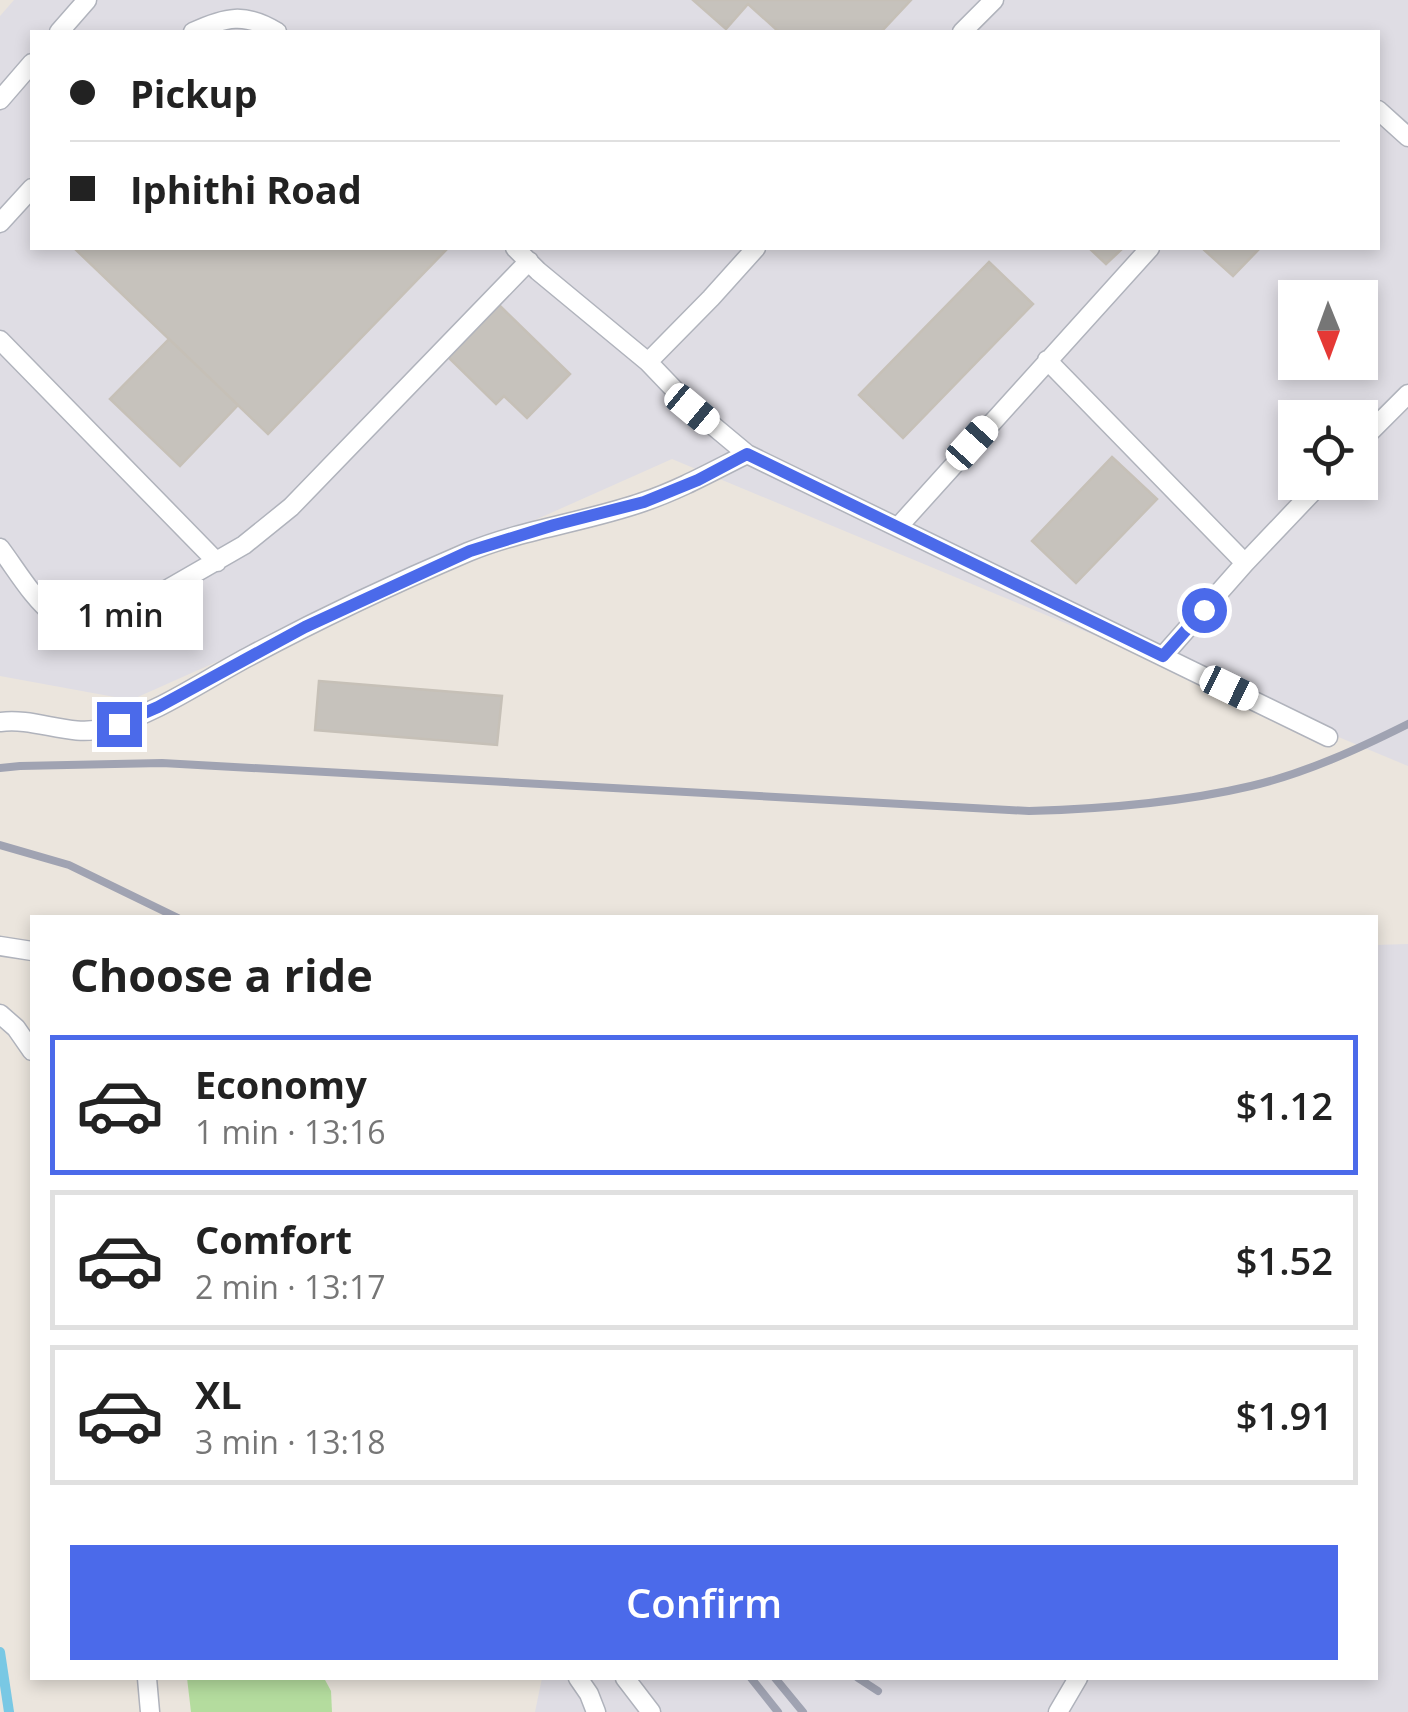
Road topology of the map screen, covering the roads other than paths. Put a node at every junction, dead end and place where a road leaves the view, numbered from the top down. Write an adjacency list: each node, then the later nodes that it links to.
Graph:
1 (87, 0): 3 (lane)
2 (994, 0): 6 (lane)
3 (61, 30)
4 (197, 30): 5 (lane)
5 (274, 30)
6 (964, 30)
7 (30, 65): 8 (lane)
8 (0, 100)
9 (1380, 112): 10 (lane)
10 (1408, 137)
11 (30, 190): 12 (lane)
12 (0, 223)
13 (754, 250): 18 (lane)
14 (1148, 250): 17 (lane)
15 (522, 254): 18 (lane); 25 (lane)
16 (0, 340): 25 (lane)
17 (1047, 360): 23 (lane); 26 (lane)
18 (648, 362): 21 (lane)
19 (1408, 394): 20 (lane)
20 (1378, 424)
21 (747, 454): 23 (lane); 28 (lane)
22 (1305, 500): 26 (lane)
23 (898, 527): 27 (lane)
24 (0, 548): 25 (lane)
25 (217, 562)
26 (1245, 563): 27 (lane)
27 (1163, 656): 29 (lane)
28 (0, 722)
29 (1328, 736)
30 (0, 946): 31 (lane)
31 (30, 951)
32 (0, 1014): 34 (lane)
33 (30, 1017): 34 (lane)
34 (16, 1028): 35 (lane)
35 (30, 1048)
36 (147, 1680): 40 (lane)
37 (580, 1680): 41 (lane)
38 (627, 1680): 42 (lane)
39 (1077, 1680): 43 (lane)
40 (150, 1712)
41 (596, 1712)
42 (651, 1712)
43 (1058, 1712)

